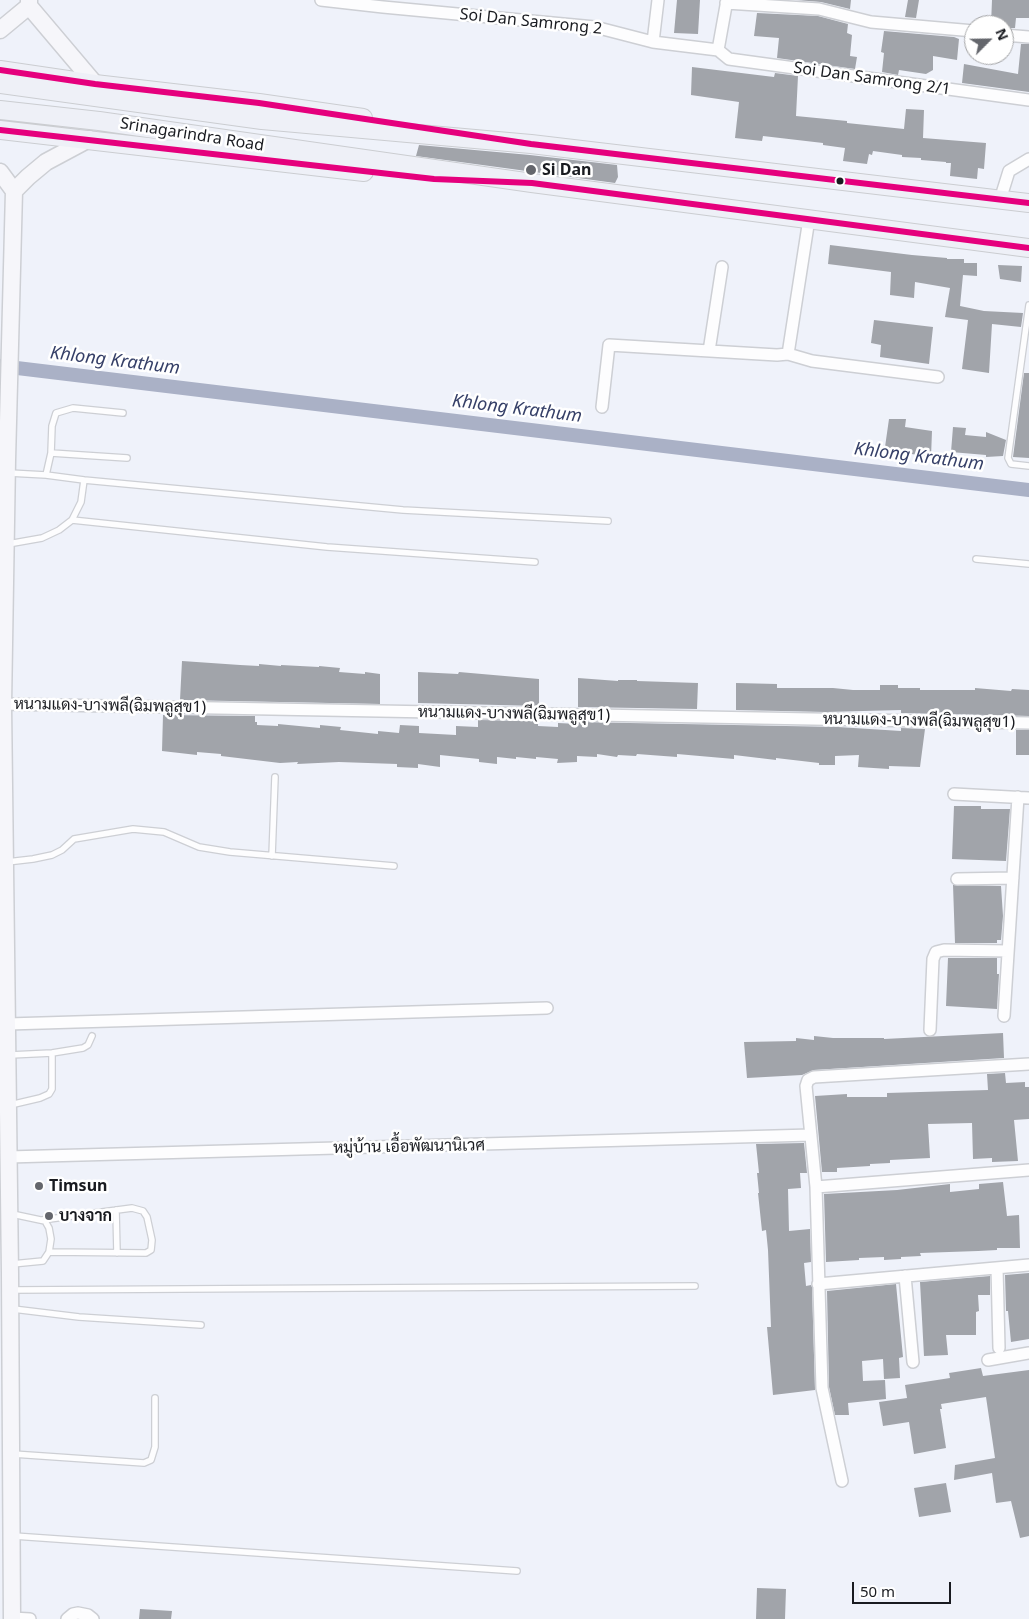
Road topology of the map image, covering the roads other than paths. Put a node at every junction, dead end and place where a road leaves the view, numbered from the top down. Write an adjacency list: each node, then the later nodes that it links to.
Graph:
1 (321, 0): 5 (street, Soi Dan Samrong 2)
2 (658, 0): 10 (street)
3 (727, 2): 7 (street); 11 (street)
4 (29, 3): 6 (main road); 14 (main road)
5 (384, 4): 10 (street, Soi Dan Samrong 2)
6 (0, 30)
7 (964, 31)
8 (1014, 36): 9 (street)
9 (1029, 37)
10 (653, 42): 11 (street, Soi Dan Samrong 2)
11 (718, 50): 15 (street, Soi Dan Samrong 2/1)
12 (0, 70): 14 (main road, Srinagarindra Road)
13 (0, 84): 19 (main road, Srinagarindra Road)
14 (95, 84): 19 (main road, Srinagarindra Road)
15 (1029, 100)
16 (0, 110): 22 (main road, Srinagarindra Road)
17 (0, 130): 18 (main road, Srinagarindra Road)
18 (89, 139): 22 (main road, Srinagarindra Road); 23 (main road)
19 (531, 144): 24 (main road, Srinagarindra Road)
20 (1029, 159): 24 (street)
21 (0, 172): 23 (main road)
22 (532, 183): 26 (main road, Srinagarindra Road)
23 (14, 191): 37 (main road)
24 (1000, 200): 25 (main road, Srinagarindra Road)
25 (1029, 203)
26 (809, 219): 27 (main road, Srinagarindra Road); 31 (street)
27 (1029, 248)
28 (722, 267): 30 (street)
29 (1029, 305): 38 (lane)
30 (709, 351): 31 (street); 33 (street)
31 (788, 354): 32 (street)
32 (938, 377)
33 (602, 407)
34 (123, 413): 35 (lane)
35 (51, 453): 36 (lane); 39 (lane)
36 (127, 458)
37 (5, 464): 39 (lane); 43 (main road)
38 (1029, 466)
39 (46, 475): 40 (lane)
40 (84, 480): 41 (lane); 42 (lane)
41 (72, 520): 43 (lane); 45 (lane)
42 (608, 522)
43 (6, 544): 47 (main road)
44 (976, 559): 46 (lane)
45 (535, 562)
46 (1029, 564)
47 (2, 704): 48 (street, หนามแดง-บางพลี(ฉิมพลูสุข1)); 54 (main road)
48 (1029, 723)
49 (275, 777): 52 (lane)
50 (954, 794): 51 (street)
51 (1024, 798): 55 (street)
52 (272, 856): 53 (lane); 54 (lane)
53 (394, 866)
54 (3, 875): 60 (main road)
55 (1013, 878): 56 (street); 57 (street)
56 (958, 879)
57 (1008, 951): 59 (street); 61 (street)
58 (547, 1008): 60 (street)
59 (1004, 1016)
60 (5, 1030): 64 (main road)
61 (930, 1030)
62 (92, 1036): 63 (lane)
63 (52, 1053): 64 (lane); 66 (lane)
64 (8, 1055): 66 (main road)
65 (1029, 1064): 67 (street)
66 (5, 1116): 68 (main road)
67 (811, 1135): 68 (street, หมู่บ้าน เอื้อพัฒนานิเวศ); 70 (street)
68 (8, 1157): 71 (main road)
69 (1029, 1170): 70 (street)
70 (816, 1187): 81 (street)
71 (5, 1196): 73 (main road)
72 (116, 1210): 74 (lane); 76 (lane); 76 (lane)
73 (10, 1214): 74 (lane); 79 (main road)
74 (42, 1220): 75 (lane)
75 (49, 1252): 76 (lane); 79 (lane)
76 (116, 1253)
77 (1029, 1265): 78 (street)
78 (997, 1268): 80 (street); 85 (street)
79 (9, 1276): 82 (lane); 83 (main road)
80 (905, 1276): 81 (street); 88 (street)
81 (818, 1284): 91 (street)
82 (695, 1286)
83 (11, 1309): 84 (lane); 90 (main road)
84 (201, 1325)
85 (999, 1348)
86 (1029, 1353): 87 (street)
87 (988, 1360)
88 (913, 1362)
89 (155, 1398): 90 (lane)
90 (11, 1454): 92 (main road)
91 (842, 1481)
92 (12, 1536): 93 (lane); 94 (main road)
93 (517, 1571)
94 (12, 1619): 95 (street)
95 (30, 1619)
96 (68, 1619): 97 (street)
97 (93, 1619)

